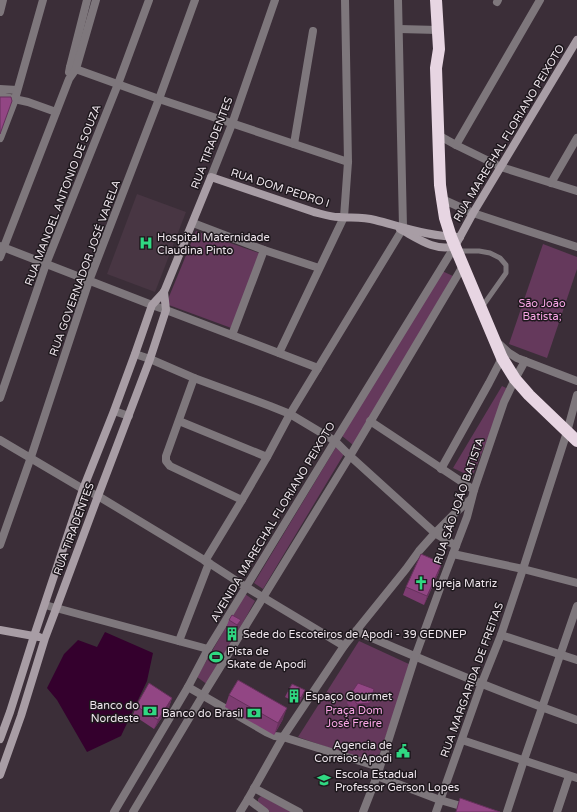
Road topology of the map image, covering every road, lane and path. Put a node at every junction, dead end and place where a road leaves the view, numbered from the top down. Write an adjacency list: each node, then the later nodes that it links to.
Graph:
1 (4, 0): 13 (street)
2 (43, 0): 20 (street)
3 (87, 0): 18 (street)
4 (96, 0): 18 (street)
5 (149, 0): 19 (street, RUA MANOEL ANTONIO DE SOUZA)
6 (195, 0): 23 (street, RUA GOVERNADOR JOSÉ VARELA)
7 (275, 0): 25 (street, RUA TIRADENTES)
8 (345, 0): 31 (street)
9 (398, 0): 14 (street)
10 (428, 0): 15 (highway)
11 (436, 0): 15 (highway)
12 (540, 0): 30 (street)
13 (0, 12)
14 (399, 29): 15 (street); 40 (street)
15 (434, 30): 26 (highway)
16 (314, 31): 29 (street)
17 (577, 40): 32 (street, RUA MARECHAL FLORIANO PEIXOTO)
18 (73, 68): 19 (street); 24 (street)
19 (118, 84): 23 (street); 46 (street, RUA MANOEL ANTONIO DE SOUZA)
20 (17, 90): 21 (street); 22 (street)
21 (1, 92): 22 (street)
22 (15, 99): 24 (street); 27 (street)
23 (159, 99): 25 (street); 49 (street, RUA GOVERNADOR JOSÉ VARELA)
24 (56, 112): 42 (street)
25 (232, 124): 29 (street); 33 (street, RUA TIRADENTES)
26 (438, 135): 30 (street); 36 (highway)
27 (0, 138)
28 (577, 138): 34 (street)
29 (294, 144): 31 (street)
30 (456, 145): 32 (street)
31 (348, 162): 38 (street)
32 (501, 167): 34 (street); 37 (street, RUA MARECHAL FLORIANO PEIXOTO)
33 (211, 177): 38 (street, RUA DOM PEDRO I); 39 (street, RUA TIRADENTES)
34 (551, 183): 35 (street)
35 (577, 191)
36 (442, 199): 37 (street); 41 (highway)
37 (473, 213): 41 (street, RUA MARECHAL FLORIANO PEIXOTO); 43 (street)
38 (344, 217): 40 (street, RUA DOM PEDRO I); 48 (street)
39 (193, 223): 44 (street); 50 (street, RUA TIRADENTES)
40 (402, 228): 41 (street, RUA DOM PEDRO I); 41 (street, RUA DOM PEDRO I); 61 (street)
41 (456, 243): 47 (highway); 52 (lane); 74 (street, AVENIDA MARECHAL FLORIANO PEIXOTO)
42 (2, 246): 45 (street); 46 (street)
43 (577, 247)
44 (264, 250): 48 (street); 54 (street)
45 (0, 257)
46 (46, 264): 49 (street); 66 (street, RUA MANOEL ANTONIO DE SOUZA)
47 (464, 266): 52 (highway); 71 (street)
48 (319, 268): 56 (street)
49 (89, 281): 51 (street); 78 (street, RUA GOVERNADOR JOSÉ VARELA)
50 (164, 292): 51 (street, RUA TIRADENTES); 53 (street, RUA TIRADENTES)
51 (152, 305): 53 (street); 57 (street, RUA TIRADENTES)
52 (481, 308): 55 (highway)
53 (166, 310): 54 (street); 59 (street, RUA TIRADENTES)
54 (232, 335): 56 (street)
55 (495, 340): 58 (highway); 60 (street)
56 (278, 352): 61 (street)
57 (135, 354): 59 (street); 67 (street, RUA TIRADENTES)
58 (502, 358): 63 (highway); 79 (street)
59 (150, 359): 62 (street); 69 (street, RUA TIRADENTES)
60 (524, 361): 63 (street, RUA SÃO JOÃO BATISTA); 64 (street)
61 (318, 368): 68 (street)
62 (194, 378): 68 (street); 70 (street)
63 (515, 379): 72 (highway); 81 (street, RUA SÃO JOÃO BATISTA)
64 (577, 381)
65 (577, 395): 72 (street, RUA MARGARIDA DE FREITAS)
66 (0, 398)
67 (114, 411): 69 (street); 80 (street, RUA TIRADENTES)
68 (290, 414): 74 (street); 77 (street)
69 (128, 416): 82 (street, RUA TIRADENTES)
70 (179, 420): 77 (street); 84 (street)
71 (370, 421): 76 (street); 79 (street)
72 (567, 432): 75 (highway); 90 (street, RUA MARGARIDA DE FREITAS)
73 (0, 440): 78 (street)
74 (335, 441): 76 (street); 92 (street, AVENIDA MARECHAL FLORIANO PEIXOTO)
75 (577, 441)
76 (350, 456): 85 (street); 93 (street)
77 (267, 457): 84 (street)
78 (31, 458): 80 (street); 86 (street, RUA GOVERNADOR JOSÉ VARELA)
79 (441, 469): 81 (street)
80 (83, 489): 82 (street); 94 (street, RUA TIRADENTES)
81 (474, 490): 83 (street, RUA SÃO JOÃO BATISTA)
82 (98, 496): 89 (street); 96 (street, RUA TIRADENTES)
83 (471, 499): 85 (street); 87 (street, RUA SÃO JOÃO BATISTA)
84 (242, 500): 89 (street)
85 (435, 533): 87 (street); 98 (street)
86 (0, 545)
87 (456, 546): 88 (street, RUA SÃO JOÃO BATISTA)
88 (453, 554): 90 (street); 106 (street, RUA SÃO JOÃO BATISTA)
89 (207, 562): 92 (street); 102 (street)
90 (523, 569): 91 (street); 99 (street, RUA MARGARIDA DE FREITAS)
91 (577, 584)
92 (246, 587): 93 (street); 104 (street, AVENIDA MARECHAL FLORIANO PEIXOTO)
93 (263, 597): 103 (street); 110 (street)
94 (45, 605): 96 (street); 100 (street, RUA TIRADENTES)
95 (577, 606): 105 (street)
96 (56, 609): 101 (street, RUA TIRADENTES); 102 (street)
97 (0, 630): 100 (street)
98 (356, 631): 103 (street); 106 (street)
99 (501, 635): 105 (street); 108 (street, RUA MARGARIDA DE FREITAS)
100 (34, 636): 101 (street); 112 (street, RUA TIRADENTES)
101 (45, 638): 113 (street, RUA TIRADENTES)
102 (179, 641): 104 (street)
103 (344, 646): 115 (street)
104 (208, 649): 109 (street, AVENIDA MARECHAL FLORIANO PEIXOTO)
105 (561, 654): 107 (street); 111 (street)
106 (415, 657): 108 (street); 119 (street, RUA SÃO JOÃO BATISTA)
107 (577, 660)
108 (481, 684): 111 (street); 117 (street, RUA MARGARIDA DE FREITAS)
109 (188, 687): 110 (street); 125 (street, AVENIDA MARECHAL FLORIANO PEIXOTO)
110 (203, 696): 115 (street); 126 (street)
111 (543, 708): 114 (street); 118 (street)
112 (10, 712): 113 (street); 116 (street, RUA TIRADENTES)
113 (21, 716): 120 (street, RUA TIRADENTES)
114 (577, 720)
115 (283, 737): 119 (street); 122 (street)
116 (0, 739)
117 (462, 740): 118 (street); 124 (street, RUA MARGARIDA DE FREITAS)
118 (524, 760): 121 (street); 133 (street)
119 (378, 771): 124 (street); 130 (street, RUA SÃO JOÃO BATISTA)
120 (0, 774)
121 (573, 777): 134 (street)
122 (254, 788): 123 (street); 129 (street)
123 (248, 800): 127 (street); 128 (street)
124 (440, 800): 131 (street, RUA MARGARIDA DE FREITAS); 132 (street)
125 (114, 812)
126 (133, 812)
127 (240, 812)
128 (265, 812)
129 (299, 812)
130 (363, 812)
131 (436, 812)
132 (482, 812)
133 (507, 812)
134 (557, 812)

